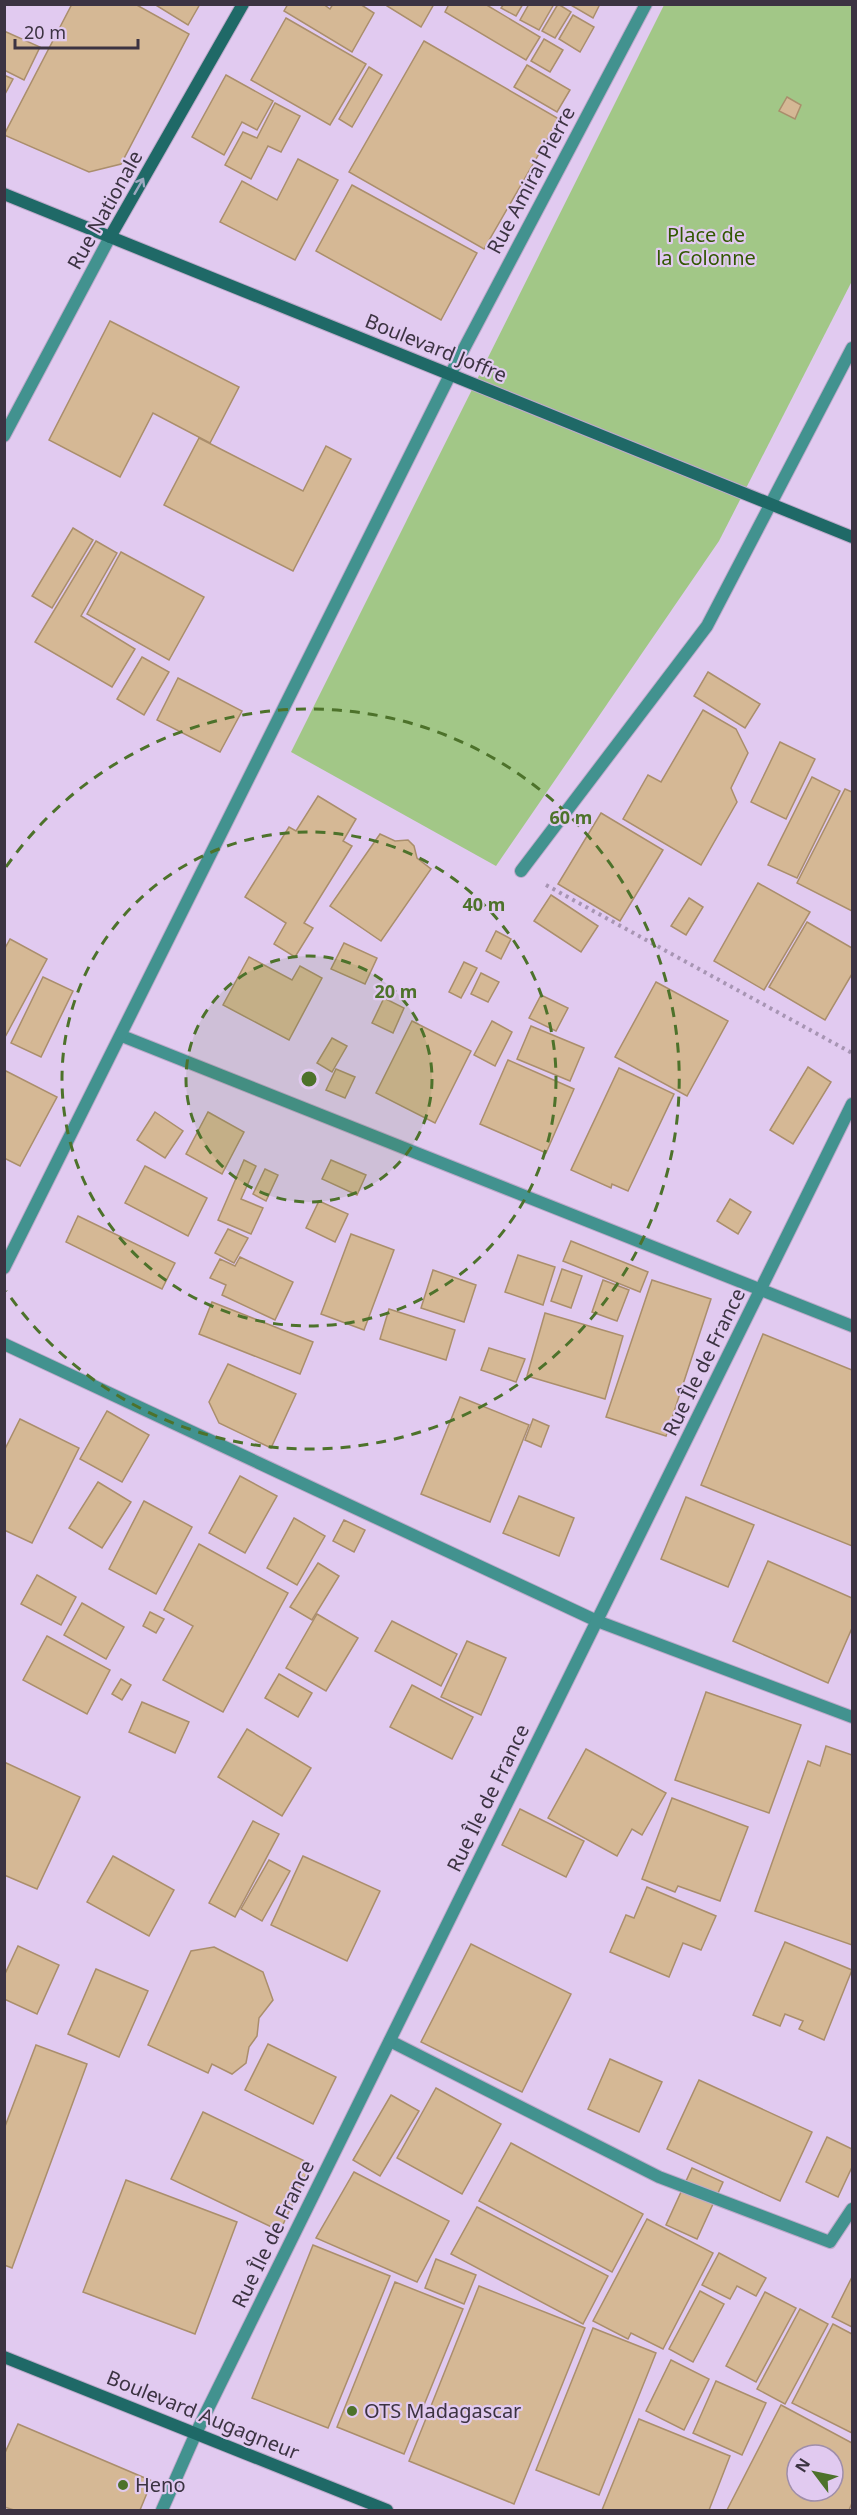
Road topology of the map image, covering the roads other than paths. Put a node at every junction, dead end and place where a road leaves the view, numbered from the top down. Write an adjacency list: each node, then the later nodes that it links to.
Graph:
1 (243, 4): 4 (street, Rue Nationale, one-way to 1)
2 (646, 4): 6 (street, Rue Amiral Pierre)
3 (4, 194): 4 (street, Boulevard Joffre)
4 (110, 237): 6 (street, Boulevard Joffre); 7 (street, Rue Nationale)
5 (852, 348): 8 (street)
6 (450, 375): 8 (street, Boulevard Joffre); 11 (street, Rue Amiral Pierre)
7 (4, 436)
8 (770, 504): 9 (street, Boulevard Joffre); 10 (street)
9 (852, 537)
10 (520, 871)
11 (122, 1036): 13 (street, Rue Amiral Pierre); 14 (street)
12 (852, 1104): 14 (street, Rue Île de France)
13 (4, 1268)
14 (761, 1290): 15 (street); 17 (street, Rue Île de France)
15 (852, 1326)
16 (4, 1344): 17 (street)
17 (597, 1622): 18 (street); 19 (street, Rue Île de France)
18 (852, 1717)
19 (390, 2041): 20 (street); 22 (street, Rue Île de France)
20 (852, 2210)
21 (4, 2357): 22 (street, Boulevard Augagneur)
22 (196, 2433): 23 (street, Rue Île de France); 24 (street, Boulevard Augagneur)
23 (162, 2511)
24 (387, 2511)

